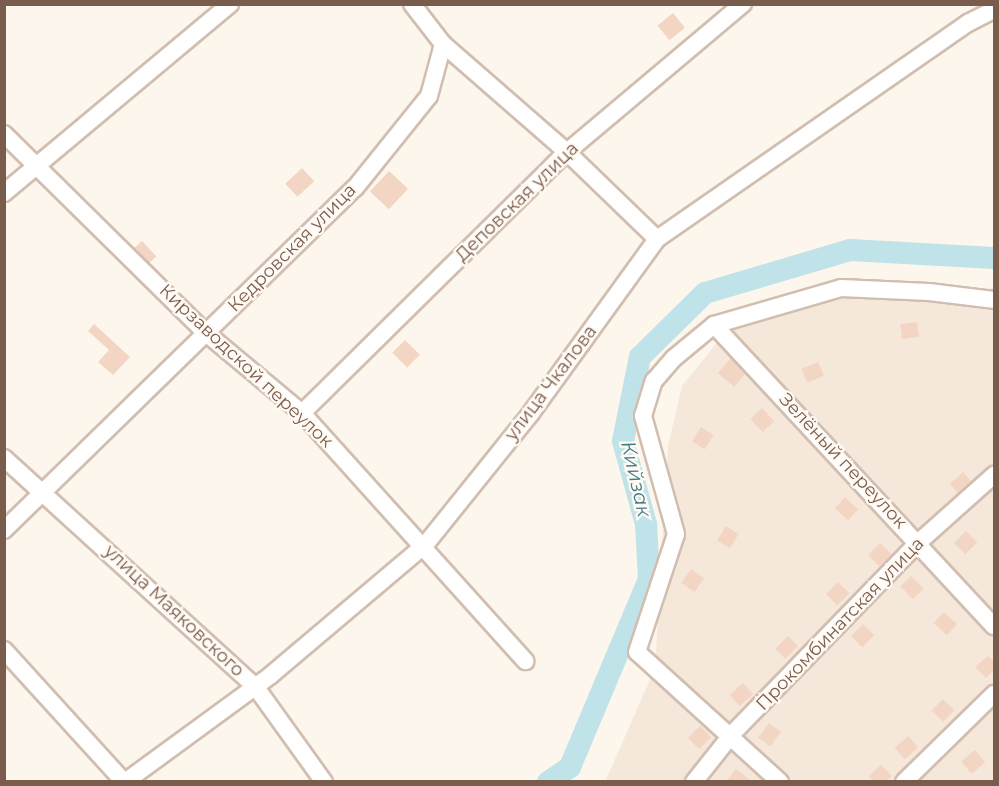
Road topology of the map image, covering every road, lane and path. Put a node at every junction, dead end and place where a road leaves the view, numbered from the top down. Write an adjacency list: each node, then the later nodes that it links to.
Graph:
1 (230, 4): 8 (street)
2 (412, 4): 5 (street)
3 (743, 4): 7 (street, Деповская улица)
4 (994, 10): 10 (street, улица Чкалова)
5 (443, 44): 7 (street); 13 (street, Кедровская улица)
6 (4, 134): 8 (street, Кирзаводской переулок)
7 (567, 152): 10 (street); 14 (street, Деповская улица)
8 (36, 163): 9 (street); 13 (street, Кирзаводской переулок)
9 (4, 193)
10 (657, 239): 20 (street, улица Чкалова)
11 (994, 300): 12 (street)
12 (714, 325): 19 (street, Зелёный переулок); 26 (street)
13 (206, 333): 14 (street, Кирзаводской переулок); 17 (street, Кедровская улица)
14 (302, 413): 20 (street, Кирзаводской переулок)
15 (4, 458): 17 (street, улица Маяковского)
16 (994, 475): 19 (street, Прокомбинатская улица)
17 (44, 492): 18 (street, Кедровская улица); 24 (street, улица Маяковского)
18 (4, 530)
19 (919, 542): 21 (street, Зелёный переулок); 26 (street, Прокомбинатская улица)
20 (425, 545): 23 (street, Кирзаводской переулок); 24 (street, улица Чкалова)
21 (994, 626)
22 (4, 650): 27 (street)
23 (525, 661)
24 (255, 686): 27 (street, улица Чкалова); 28 (street, улица Маяковского)
25 (994, 694): 31 (street)
26 (732, 734): 29 (street, Прокомбинатская улица); 30 (street)
27 (125, 782)
28 (324, 782)
29 (694, 782)
30 (780, 782)
31 (904, 782)

